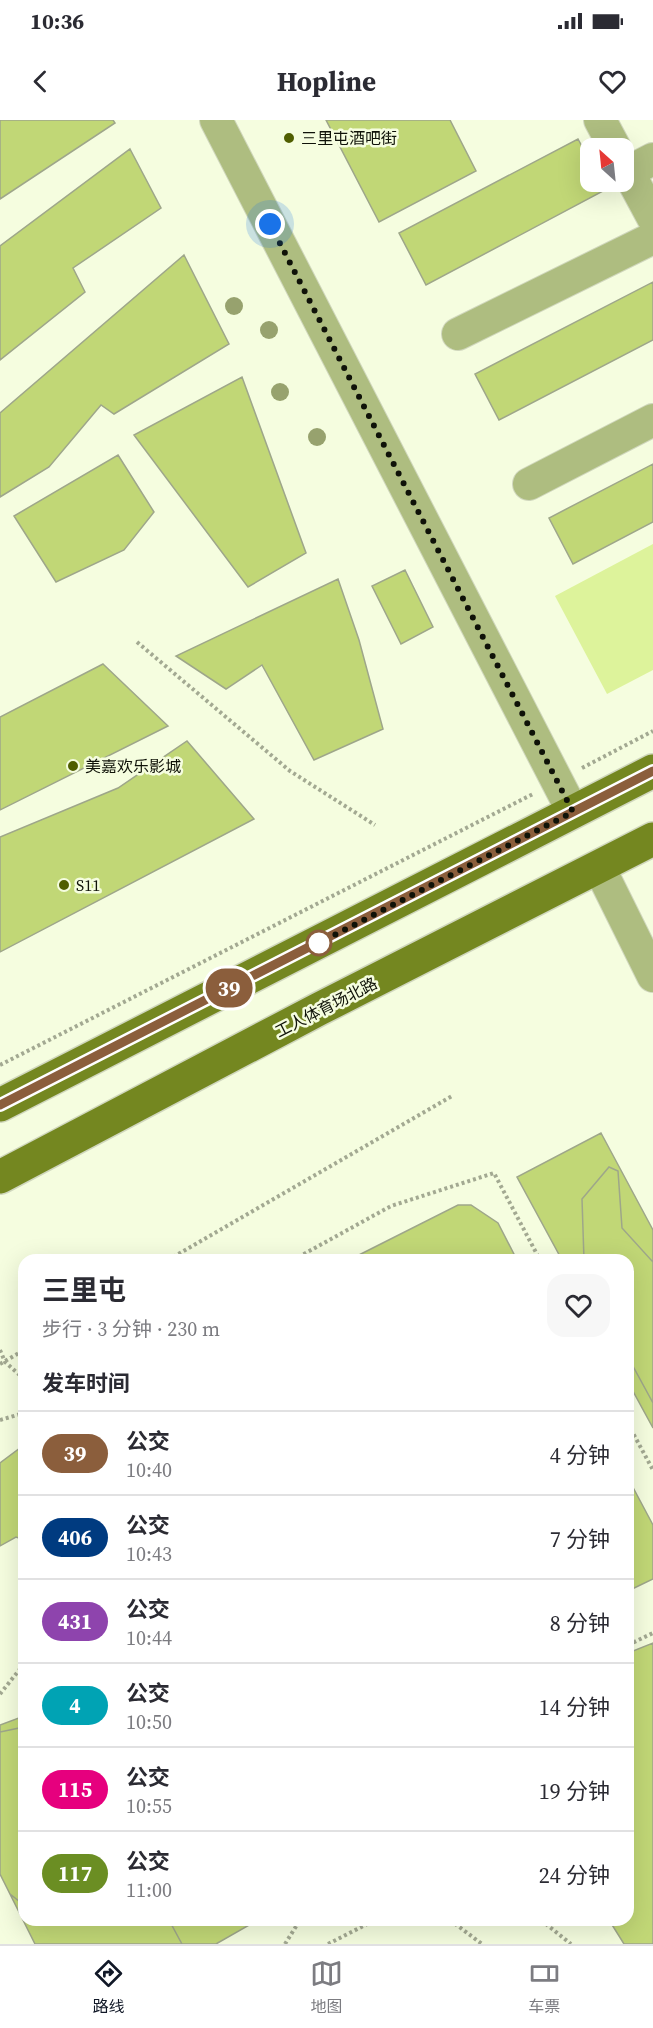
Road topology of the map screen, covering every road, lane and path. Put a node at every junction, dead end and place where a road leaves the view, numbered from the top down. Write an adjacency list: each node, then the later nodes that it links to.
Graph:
1 (216, 120): 13 (street)
2 (600, 120): 3 (street)
3 (613, 138)
4 (634, 171): 5 (street)
5 (653, 218)
6 (653, 237): 7 (street)
7 (458, 334)
8 (653, 420): 9 (street)
9 (529, 484)
10 (137, 642): 15 (path)
11 (653, 731): 13 (path)
12 (653, 771): 14 (main road)
13 (558, 781): 14 (street); 19 (path)
14 (573, 812): 21 (main road)
15 (375, 825)
16 (653, 839): 17 (main road, 工人体育场北路)
17 (599, 867): 18 (street); 22 (main road, 工人体育场北路)
18 (653, 976)
19 (0, 1065)
20 (452, 1096): 23 (path)
21 (0, 1105)
22 (0, 1177)
23 (178, 1254)
24 (304, 1254): 25 (path)
25 (537, 1254)
26 (0, 1350): 28 (path)
27 (18, 1354): 28 (path)
28 (5, 1362): 29 (path); 30 (path)
29 (0, 1364)
30 (18, 1373)
31 (18, 1415): 32 (path)
32 (0, 1420)
33 (634, 1435): 34 (path)
34 (653, 1470)
35 (653, 1633): 36 (path)
36 (634, 1642)
37 (18, 1672): 38 (path)
38 (0, 1694)
39 (296, 1926): 43 (path)
40 (363, 1926): 44 (path)
41 (458, 1926): 45 (path)
42 (548, 1926): 46 (path)
43 (285, 1944)
44 (328, 1944)
45 (482, 1944)
46 (571, 1944)

